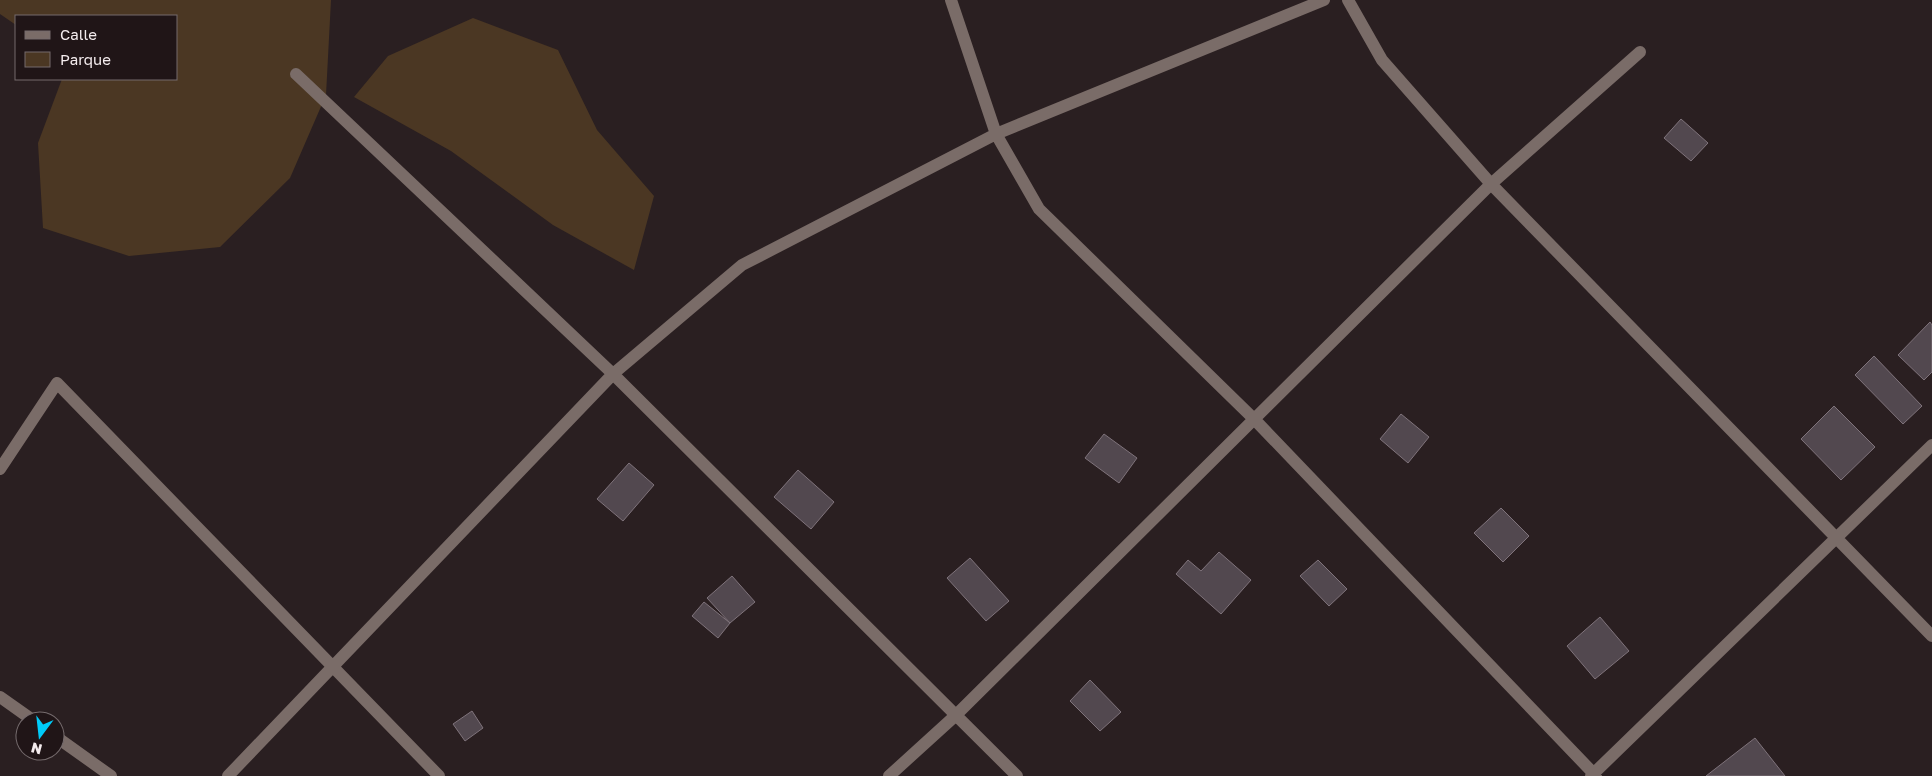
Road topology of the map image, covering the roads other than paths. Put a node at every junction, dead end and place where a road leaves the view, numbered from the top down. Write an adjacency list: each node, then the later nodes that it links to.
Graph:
1 (951, 0): 6 (street)
2 (1324, 0): 6 (street)
3 (1348, 0): 7 (street)
4 (1640, 52): 7 (street)
5 (296, 74): 8 (street)
6 (996, 134): 8 (street); 9 (street)
7 (1492, 184): 9 (street); 12 (street)
8 (613, 374): 14 (street); 17 (street)
9 (1255, 420): 17 (street); 19 (street)
10 (1932, 445): 12 (street)
11 (0, 469): 14 (street)
12 (1836, 538): 13 (street); 19 (street)
13 (1932, 636)
14 (333, 667): 21 (street); 22 (street)
15 (0, 697): 16 (street)
16 (20, 711)
17 (955, 716): 23 (street); 24 (street)
18 (65, 743): 20 (street)
19 (1593, 775)
20 (111, 776)
21 (228, 776)
22 (439, 776)
23 (889, 776)
24 (1017, 776)

